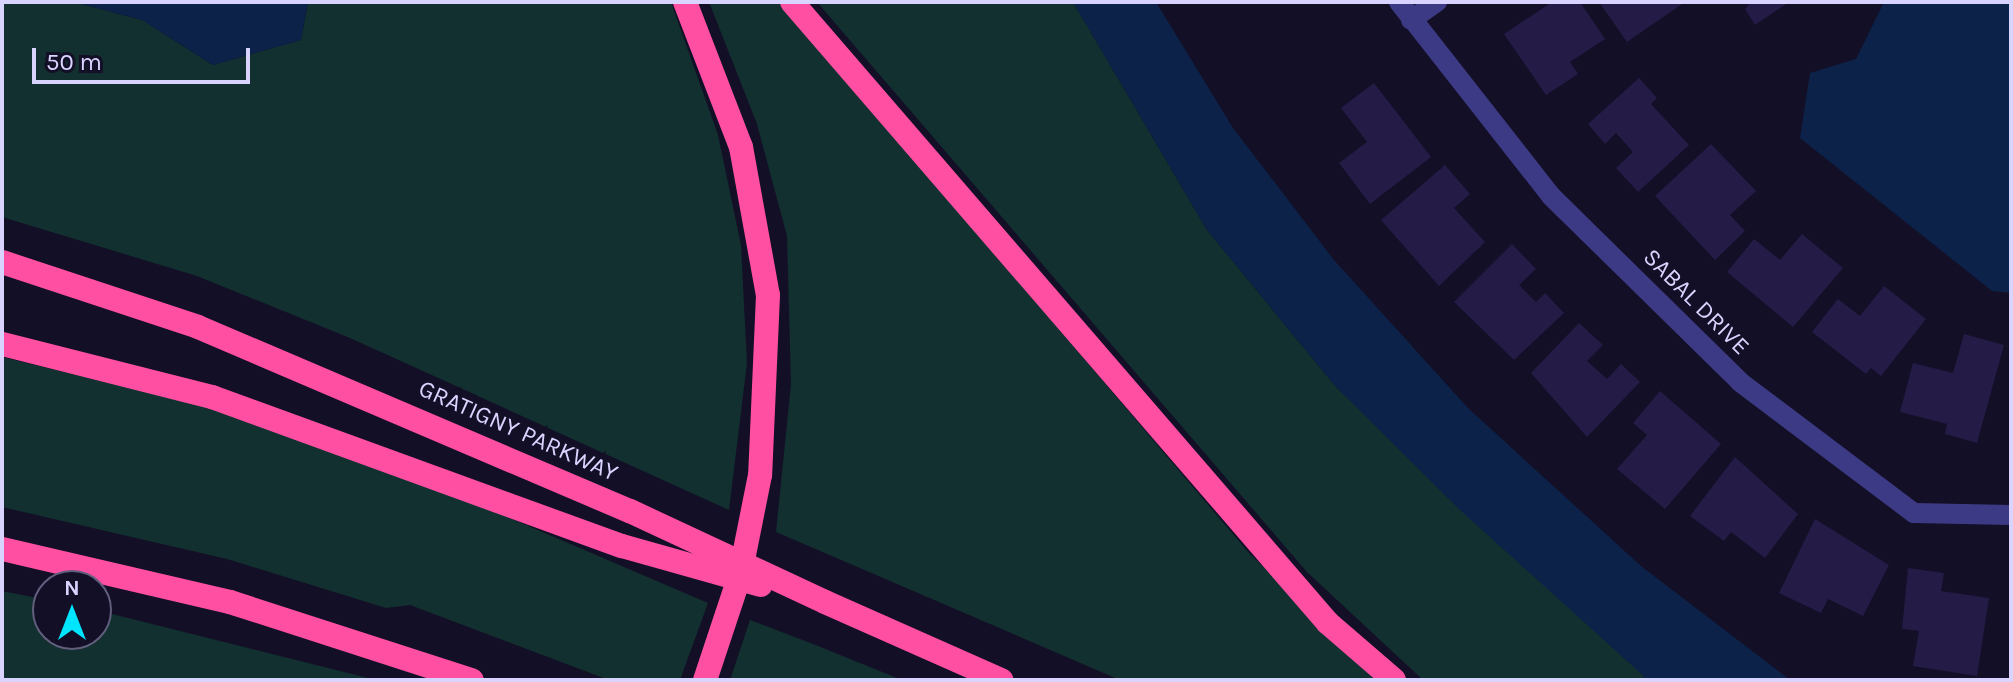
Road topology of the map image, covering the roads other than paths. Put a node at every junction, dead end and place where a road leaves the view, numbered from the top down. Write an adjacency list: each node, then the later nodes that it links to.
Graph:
1 (685, 2): 12 (highway)
2 (792, 2): 14 (highway)
3 (1399, 2): 5 (street, SABAL DRIVE)
4 (1437, 2): 5 (street)
5 (1411, 20): 8 (street, SABAL DRIVE)
6 (2, 262): 10 (highway, GRATIGNY PARKWAY, bridge)
7 (2, 344): 10 (highway, bridge)
8 (2011, 515)
9 (2, 549): 11 (highway)
10 (825, 602): 13 (highway, GRATIGNY PARKWAY)
11 (472, 680)
12 (705, 680)
13 (1001, 680)
14 (1394, 680)

